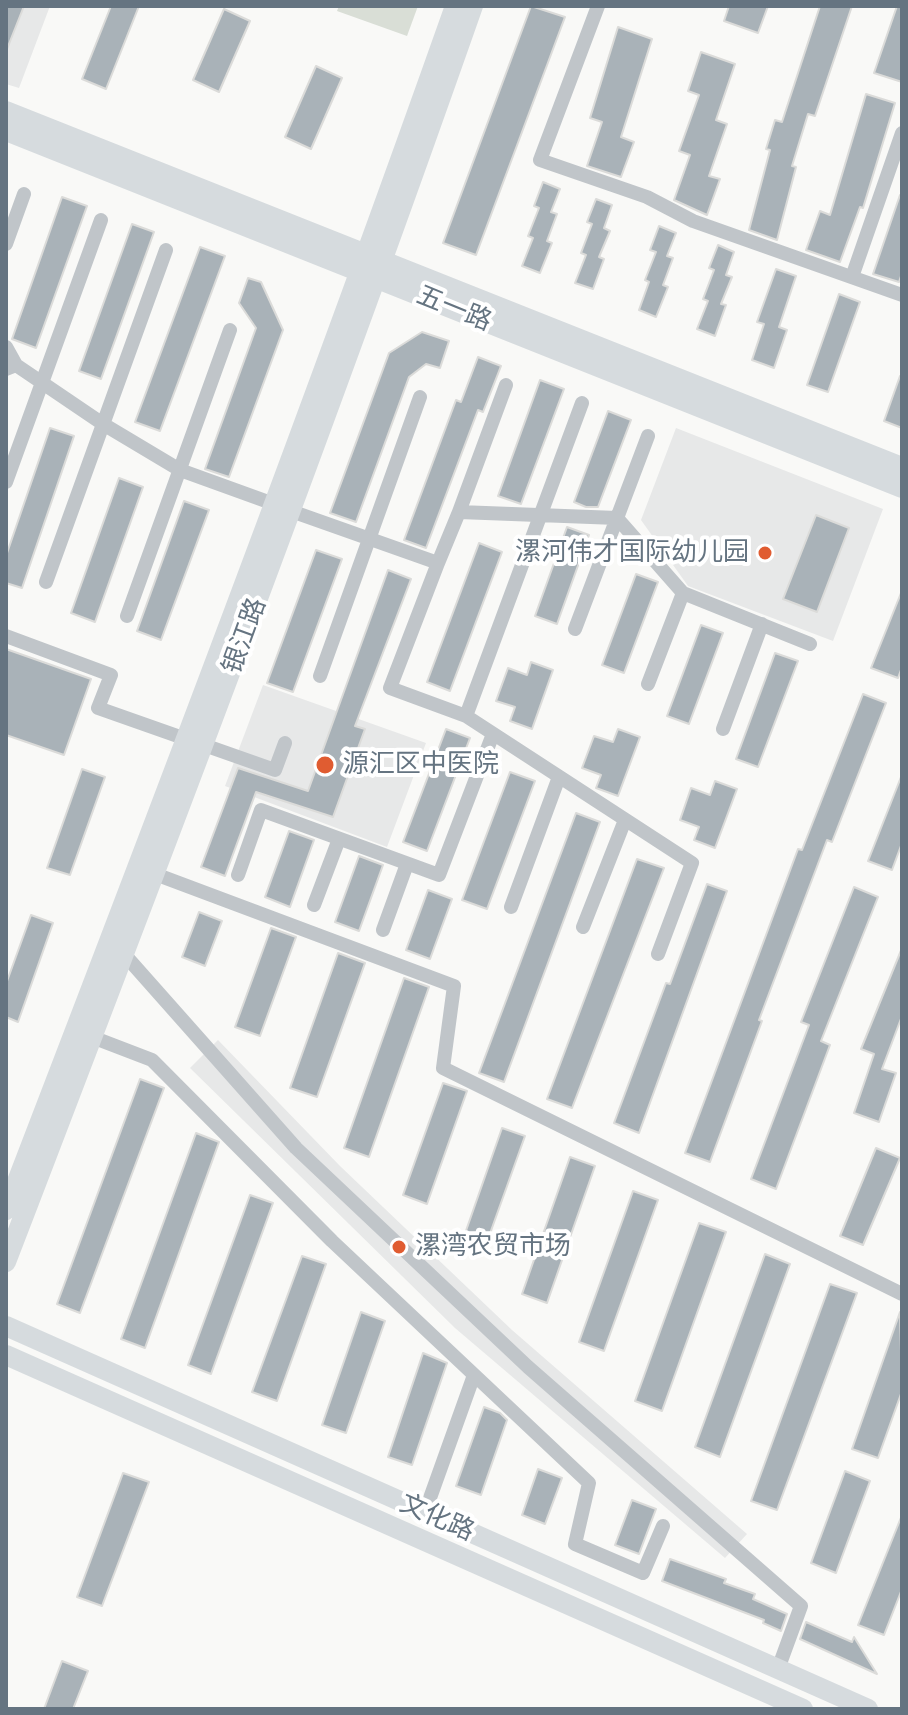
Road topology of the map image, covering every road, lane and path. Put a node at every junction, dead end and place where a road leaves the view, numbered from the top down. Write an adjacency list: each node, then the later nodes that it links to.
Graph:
1 (455, 6): 11 (street, 银江路)
2 (473, 6): 11 (street, 银江路)
3 (598, 6): 12 (street)
4 (6, 111): 11 (street, 五一路)
5 (6, 131): 11 (street, 五一路)
6 (902, 133): 12 (street)
7 (24, 194): 9 (street)
8 (101, 220): 17 (street)
9 (6, 244)
10 (166, 250): 21 (street)
11 (372, 267): 23 (street, 五一路); 26 (street, 五一路); 27 (street, 银江路)
12 (852, 277): 13 (street)
13 (902, 295)
14 (230, 330): 24 (street)
15 (6, 347): 16 (street)
16 (11, 367): 17 (street)
17 (42, 383): 21 (street); 25 (street)
18 (506, 385): 28 (street)
19 (420, 397): 31 (street)
20 (582, 403): 29 (street)
21 (103, 424): 24 (street); 33 (street)
22 (648, 436): 30 (street)
23 (902, 467)
24 (180, 470): 27 (street); 35 (street)
25 (6, 482)
26 (902, 488)
27 (282, 507): 31 (street); 45 (street, 银江路)
28 (459, 512): 29 (street); 32 (street)
29 (540, 515): 30 (street); 42 (street)
30 (617, 518): 34 (street); 37 (street)
31 (369, 538): 32 (street); 40 (street)
32 (438, 563): 42 (street)
33 (46, 582)
34 (683, 593): 36 (street); 41 (street)
35 (127, 616)
36 (762, 624): 39 (street); 43 (street)
37 (575, 629)
38 (6, 636): 45 (street)
39 (810, 644)
40 (320, 676)
41 (648, 684)
42 (466, 716): 44 (street)
43 (723, 729)
44 (493, 734): 47 (street); 50 (street)
45 (195, 742): 46 (street); 51 (street, 银江路)
46 (285, 743)
47 (559, 777): 48 (street); 54 (street)
48 (625, 820): 55 (street); 58 (street)
49 (339, 839): 50 (street); 52 (street); 53 (street)
50 (407, 864): 56 (street)
51 (146, 872): 57 (street, 银江路); 59 (street, 银江路); 62 (street)
52 (238, 875)
53 (314, 905)
54 (511, 907)
55 (583, 927)
56 (383, 930)
57 (124, 954): 59 (street, 银江路); 68 (street)
58 (658, 954)
59 (84, 1034): 60 (street, 银江路); 61 (street, 银江路); 65 (street)
60 (6, 1210)
61 (6, 1262)
62 (902, 1294)
63 (6, 1326): 66 (street, 文化路)
64 (6, 1355): 69 (street, 文化路)
65 (474, 1375): 66 (street); 67 (street)
66 (425, 1512): 68 (street, 文化路)
67 (663, 1526)
68 (778, 1669): 70 (street, 文化路)
69 (803, 1709)
70 (868, 1709)

